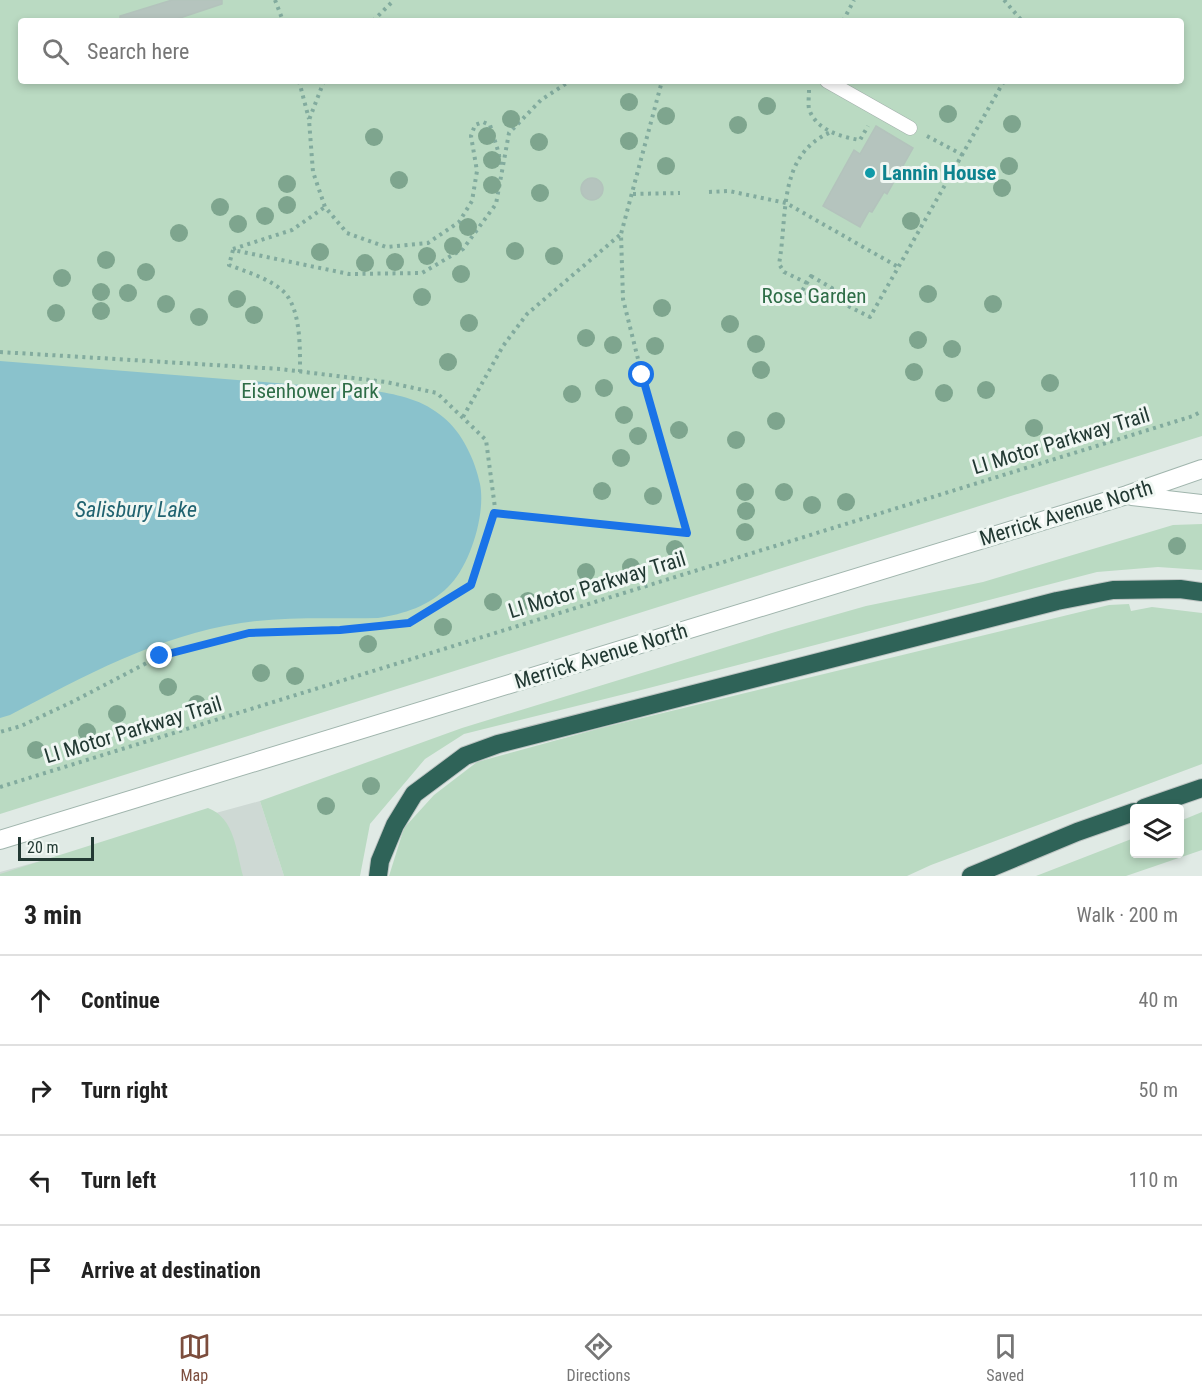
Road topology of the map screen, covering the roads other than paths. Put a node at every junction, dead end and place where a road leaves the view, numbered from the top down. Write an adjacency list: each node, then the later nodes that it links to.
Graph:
1 (832, 84): 2 (lane)
2 (910, 128)
3 (1202, 469): 4 (main road, Merrick Avenue North)
4 (1127, 495): 5 (main road); 10 (main road, Merrick Avenue North)
5 (1202, 504)
6 (1202, 592): 11 (highway)
7 (1202, 788): 8 (highway)
8 (1156, 804)
9 (1130, 813): 12 (highway)
10 (0, 840)
11 (378, 876)
12 (971, 876)

